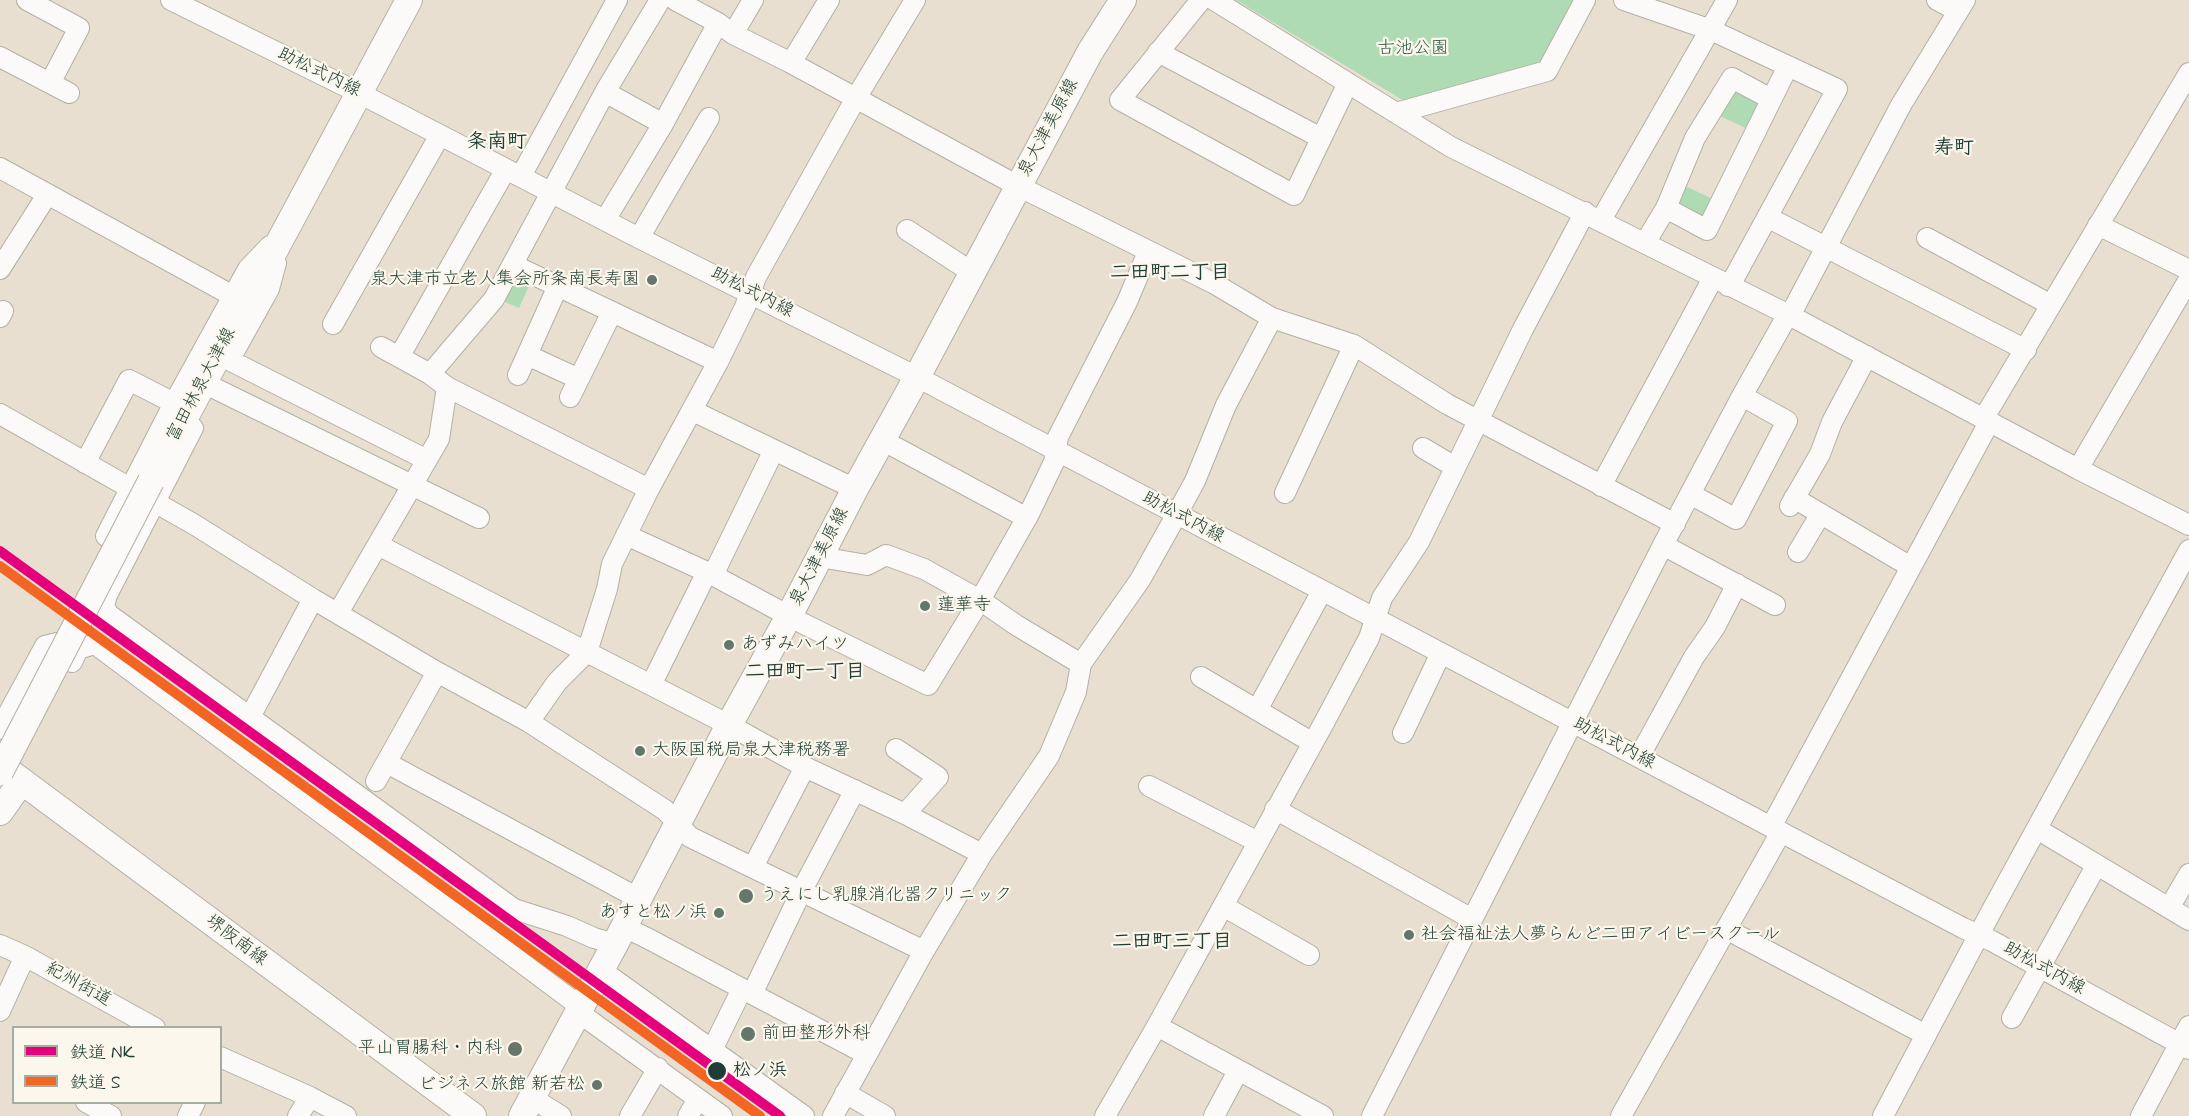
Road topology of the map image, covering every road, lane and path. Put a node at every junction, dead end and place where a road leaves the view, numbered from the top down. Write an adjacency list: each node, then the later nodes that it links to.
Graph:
1 (27, 0): 25 (street)
2 (171, 0): 29 (street, 助松式内線)
3 (409, 0): 29 (main road, 富田林泉大津線)
4 (617, 0): 38 (street)
5 (660, 0): 27 (street)
6 (675, 0): 18 (street)
7 (753, 0): 18 (street)
8 (829, 0): 22 (street)
9 (915, 0): 30 (street)
10 (1123, 0): 39 (main road, 泉大津美原線)
11 (1201, 0): 20 (street)
12 (1214, 0): 26 (street)
13 (1585, 0): 32 (street)
14 (1624, 0): 19 (street)
15 (1726, 0): 19 (street)
16 (1937, 0): 17 (street)
17 (1961, 6): 52 (street)
18 (726, 29): 22 (street); 34 (street)
19 (1711, 30): 23 (street); 43 (street)
20 (1158, 51): 36 (street); 36 (street)
21 (9, 55): 25 (street)
22 (791, 63): 30 (street)
23 (1788, 66): 31 (street); 44 (street)
24 (2189, 73): 46 (street)
25 (50, 83): 28 (street)
26 (1348, 83): 32 (street); 36 (street)
27 (605, 92): 34 (street); 40 (street)
28 (69, 93)
29 (359, 93): 35 (street, 助松式内線); 47 (main road, 富田林泉大津線)
30 (856, 98): 39 (street); 61 (street)
31 (1771, 99): 42 (street); 42 (street)
32 (1396, 113): 43 (street)
33 (709, 118): 49 (street)
34 (663, 124): 45 (street)
35 (440, 135): 38 (street, 助松式内線); 67 (street)
36 (1321, 138)
37 (0, 169): 41 (street)
38 (513, 173): 40 (street, 助松式内線); 73 (street)
39 (1018, 186): 53 (street); 57 (main road, 泉大津美原線)
40 (551, 192): 45 (street, 助松式内線); 54 (street)
41 (46, 195): 55 (street); 62 (street)
42 (1666, 208): 51 (street)
43 (1593, 216): 51 (street); 88 (street)
44 (1767, 217): 52 (street); 59 (street)
45 (605, 220): 49 (street, 助松式内線)
46 (2098, 225): 56 (street); 63 (street)
47 (286, 228): 62 (street); 74 (street); 101 (main road, 富田林泉大津線)
48 (907, 230): 57 (street)
49 (639, 238): 61 (street, 助松式内線)
50 (1927, 238): 63 (street)
51 (1645, 243): 59 (street)
52 (1826, 248): 65 (street); 70 (street)
53 (1148, 252): 66 (street); 92 (street)
54 (513, 265): 60 (street); 76 (street)
55 (0, 269)
56 (2189, 270)
57 (973, 273): 78 (main road, 泉大津美原線)
58 (2189, 279): 96 (street)
59 (1720, 282): 65 (street); 98 (street)
60 (558, 286): 64 (street); 71 (street)
61 (751, 292): 75 (street); 78 (street, 助松式内線)
62 (233, 296): 84 (street)
63 (2051, 305): 70 (street)
64 (612, 312): 75 (street); 79 (street)
65 (1789, 315): 72 (street); 82 (street)
66 (1272, 318): 68 (street); 104 (street)
67 (333, 324)
68 (1354, 345): 88 (street); 102 (street)
69 (381, 346): 73 (street)
70 (2026, 350): 87 (street)
71 (527, 355): 77 (street); 79 (street)
72 (1867, 356): 87 (street); 105 (street)
73 (399, 357): 76 (street)
74 (229, 360): 81 (street); 93 (street)
75 (718, 362): 85 (street)
76 (429, 374): 80 (street)
77 (518, 375)
78 (917, 377): 89 (main road, 泉大津美原線); 92 (street, 助松式内線)
79 (579, 378): 83 (street)
80 (447, 387): 93 (street); 99 (street)
81 (214, 388): 97 (street); 101 (street)
82 (1742, 396): 103 (street); 103 (street)
83 (570, 397)
84 (174, 403): 94 (street); 101 (street)
85 (693, 411): 91 (street); 99 (street)
86 (0, 414): 94 (street)
87 (1987, 419): 96 (street); 117 (street)
88 (1478, 421): 95 (street); 98 (street)
89 (882, 440): 100 (main road, 泉大津美原線); 107 (street)
90 (1423, 448): 95 (street)
91 (774, 450): 100 (street); 118 (street)
92 (1057, 451): 104 (street, 助松式内線); 107 (street)
93 (427, 460): 97 (street)
94 (85, 463): 101 (street)
95 (1455, 467): 126 (street)
96 (2078, 469): 109 (street)
97 (412, 486): 106 (street); 111 (street)
98 (1601, 486): 108 (street)
99 (649, 489): 110 (street)
100 (855, 489): 116 (main road, 泉大津美原線)
101 (145, 491): 113 (street); 113 (street); 121 (street); 147 (main road, 富田林泉大津線, bridge)
102 (1285, 493)
103 (1690, 494): 108 (street)
104 (1177, 514): 120 (street, 助松式内線); 130 (street)
105 (1820, 515): 115 (street); 117 (street)
106 (479, 518)
107 (1027, 518): 122 (street)
108 (1675, 524): 112 (street)
109 (2189, 525)
110 (626, 535): 118 (street); 127 (street)
111 (378, 545): 124 (street); 127 (street)
112 (1663, 545): 119 (street); 137 (street)
113 (130, 550): 135 (street)
114 (2189, 550): 156 (street)
115 (1798, 552)
116 (820, 557): 122 (street); 125 (main road, 泉大津美原線)
117 (1911, 567): 155 (street)
118 (710, 573): 125 (street); 133 (street)
119 (1737, 584): 123 (street); 143 (street)
120 (1322, 591): 126 (street, 助松式内線); 134 (street)
121 (313, 599): 124 (street); 135 (street)
122 (980, 600): 125 (street); 130 (street)
123 (1775, 605)
124 (338, 614): 131 (street)
125 (789, 616): 138 (main road, 泉大津美原線)
126 (1376, 618): 128 (street, 助松式内線); 141 (street)
127 (587, 652): 133 (street); 136 (street)
128 (1441, 652): 137 (street, 助松式内線); 140 (street)
129 (72, 662): 139 (street); 147 (street); 178 (street)
130 (1081, 664): 158 (street)
131 (437, 672): 136 (street); 144 (street)
132 (1201, 677): 134 (street)
133 (651, 684): 138 (street)
134 (1257, 710): 141 (street)
135 (250, 717): 169 (street)
136 (529, 722): 154 (street)
137 (1572, 722): 143 (street, 助松式内線); 166 (street)
138 (729, 725): 146 (street); 154 (main road, 泉大津美原線)
139 (0, 729)
140 (1403, 733)
141 (1313, 743): 151 (street)
142 (896, 749): 153 (street)
143 (1639, 757): 155 (street, 助松式内線)
144 (387, 763): 148 (street); 163 (street)
145 (0, 765): 147 (main road, 堺阪南線)
146 (806, 767): 150 (street); 160 (street)
147 (10, 777): 152 (main road, 富田林泉大津線); 199 (main road, 堺阪南線)
148 (376, 781)
149 (1149, 786): 157 (street)
150 (855, 790): 153 (street); 162 (street)
151 (1275, 809): 157 (street); 166 (street)
152 (0, 812)
153 (905, 814): 158 (street)
154 (677, 825): 160 (street); 163 (main road, 泉大津美原線)
155 (1776, 829): 168 (street); 170 (street, 助松式内線)
156 (2037, 829): 159 (street); 170 (street)
157 (1258, 842): 164 (street)
158 (982, 854): 172 (street)
159 (2096, 866): 165 (street); 175 (street)
160 (753, 867): 162 (street)
161 (2189, 874): 165 (street)
162 (802, 890): 172 (street); 177 (street)
163 (638, 898): 169 (main road, 泉大津美原線)
164 (1223, 906): 173 (street); 182 (street)
165 (2169, 908): 167 (street)
166 (1472, 919): 210 (street)
167 (2189, 920)
168 (1726, 928): 183 (street); 211 (street)
169 (619, 936): 176 (main road, 泉大津美原線); 177 (street)
170 (1978, 936): 175 (street, 助松式内線); 183 (street)
171 (0, 945): 174 (street, 紀州街道)
172 (924, 951): 186 (street)
173 (1309, 955)
174 (25, 956): 179 (street); 181 (street, 紀州街道)
175 (2039, 966): 180 (street); 184 (street, 助松式内線)
176 (601, 970): 178 (main road, 泉大津美原線); 185 (street)
177 (747, 992): 185 (street); 186 (street)
178 (579, 1009): 188 (street); 194 (main road, 泉大津美原線)
179 (0, 1011)
180 (2012, 1018)
181 (151, 1026)
182 (1157, 1026): 189 (street); 207 (street)
183 (1926, 1035): 212 (street)
184 (2186, 1039): 213 (street)
185 (712, 1050): 204 (street)
186 (866, 1054): 190 (street)
187 (222, 1058): 191 (street)
188 (658, 1068): 192 (street); 201 (street)
189 (1238, 1071): 195 (street); 208 (street)
190 (845, 1093): 205 (street); 206 (street)
191 (310, 1096): 197 (street); 198 (street)
192 (698, 1099): 202 (street); 203 (street)
193 (90, 1104): 196 (street)
194 (527, 1107): 200 (street)
195 (1288, 1108): 209 (street)
196 (107, 1112)
197 (298, 1116)
198 (346, 1116)
199 (473, 1116)
200 (561, 1116)
201 (630, 1116)
202 (688, 1116)
203 (722, 1116)
204 (804, 1116)
205 (833, 1116)
206 (885, 1116)
207 (1105, 1116)
208 (1214, 1116)
209 (1323, 1116)
210 (1372, 1116)
211 (1621, 1116)
212 (1883, 1116)
213 (2141, 1116)

